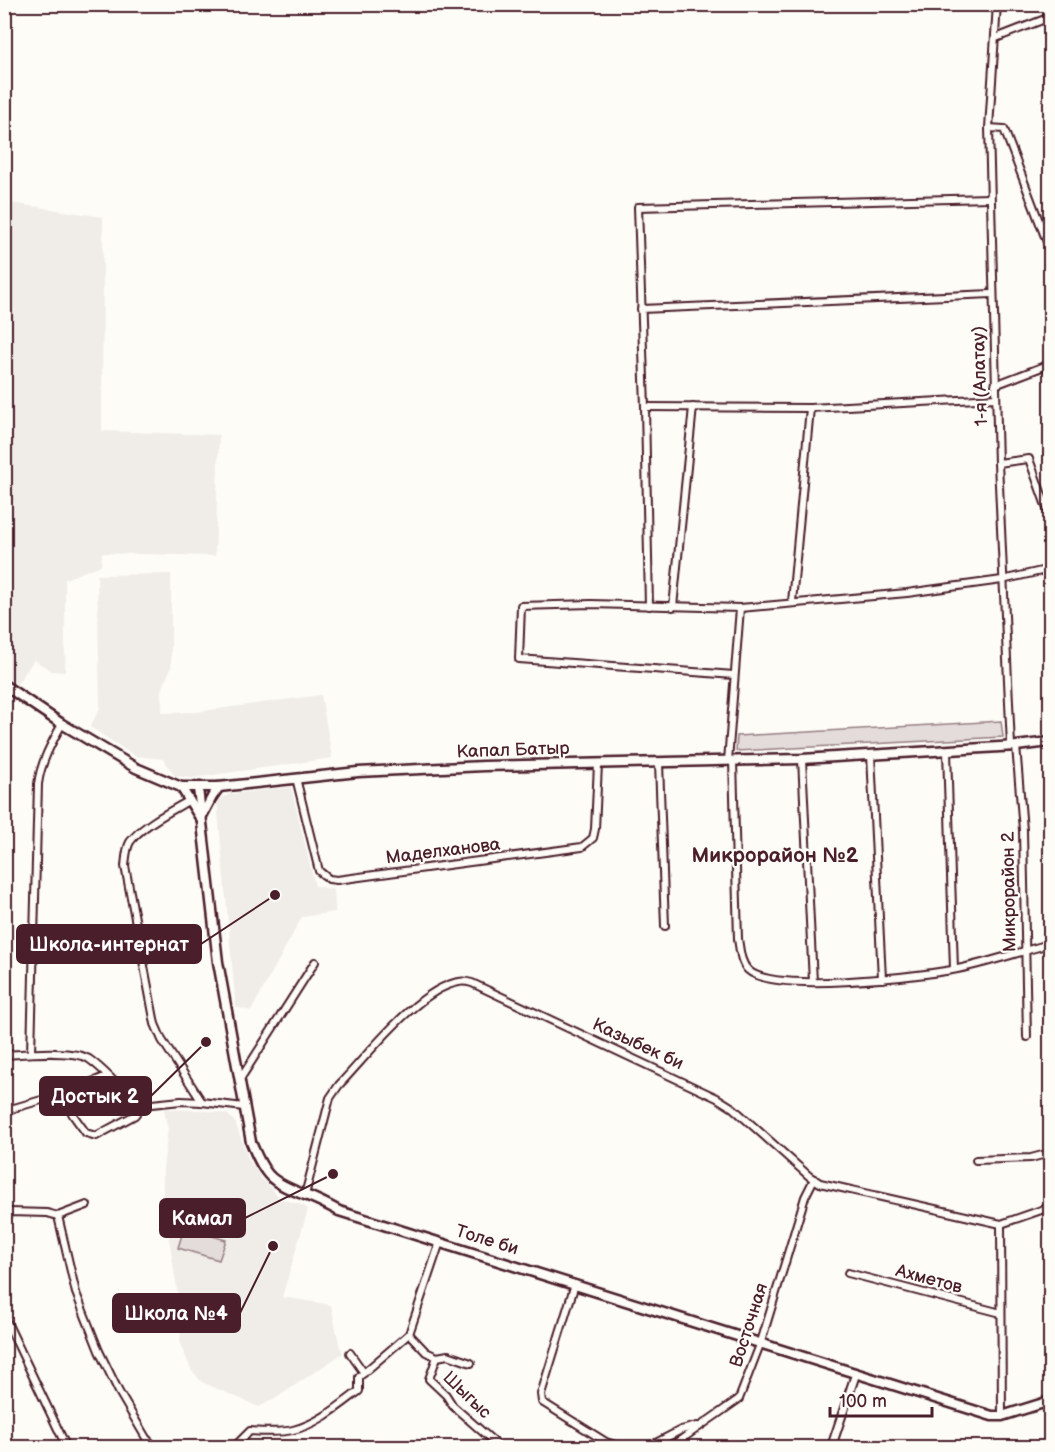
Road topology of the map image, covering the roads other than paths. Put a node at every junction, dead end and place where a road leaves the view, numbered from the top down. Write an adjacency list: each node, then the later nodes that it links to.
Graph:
1 (997, 4): 3 (street, 1-я (Алатау))
2 (1050, 17): 3 (street)
3 (996, 38): 4 (street, 1-я (Алатау))
4 (989, 128): 5 (street, 1-я (Алатау)); 6 (street)
5 (990, 198): 7 (street, 1-я (Алатау)); 8 (street)
6 (1050, 250)
7 (992, 294): 8 (street); 10 (street, 1-я (Алатау))
8 (641, 309): 12 (street)
9 (1050, 364): 10 (street)
10 (995, 385): 11 (street, 1-я (Алатау))
11 (996, 398): 14 (street); 15 (street, 1-я (Алатау))
12 (645, 407): 13 (street); 20 (street)
13 (693, 407): 14 (street); 21 (street)
14 (810, 408): 19 (street)
15 (998, 463): 16 (street); 18 (street, 1-я (Алатау))
16 (1050, 517)
17 (1050, 569): 18 (street)
18 (1002, 580): 19 (street); 27 (street, 1-я (Алатау))
19 (792, 602): 22 (street)
20 (649, 606): 21 (street); 23 (street)
21 (674, 607): 22 (street)
22 (740, 608): 23 (street)
23 (734, 675): 31 (street)
24 (4, 685): 25 (main road, Капал Батыр)
25 (62, 724): 35 (main road, Капал Батыр); 48 (street)
26 (1050, 742): 27 (main road, Капал Батыр)
27 (1013, 746): 28 (main road, Капал Батыр); 42 (street, Микрорайон 2)
28 (947, 751): 29 (main road, Капал Батыр); 44 (street)
29 (871, 755): 30 (main road, Капал Батыр); 45 (street)
30 (802, 759): 31 (main road, Капал Батыр); 46 (street)
31 (730, 761): 32 (main road, Капал Батыр); 46 (street)
32 (659, 763): 33 (main road, Капал Батыр); 40 (street)
33 (598, 764): 34 (main road, Капал Батыр); 34 (street, Маделханова)
34 (296, 778): 36 (main road, Капал Батыр)
35 (181, 787): 37 (main road, Капал Батыр); 38 (main road)
36 (219, 787): 37 (main road, Капал Батыр); 39 (main road)
37 (198, 788): 39 (main road, Толе би)
38 (190, 800): 39 (main road); 53 (street)
39 (201, 819): 51 (main road, Толе би)
40 (665, 926)
41 (1050, 944): 42 (street)
42 (1026, 950): 44 (street); 47 (street, Микрорайон 2)
43 (315, 962): 51 (street)
44 (954, 969): 45 (street)
45 (882, 979): 46 (street)
46 (813, 982)
47 (1027, 1037)
48 (31, 1053): 49 (street); 50 (street)
49 (4, 1055)
50 (107, 1076): 52 (street); 54 (street)
51 (239, 1081): 55 (main road, Толе би)
52 (62, 1094): 54 (street); 56 (street)
53 (202, 1102): 54 (street); 55 (street)
54 (142, 1105)
55 (244, 1107): 60 (main road, Толе би)
56 (4, 1111)
57 (1050, 1153): 58 (street)
58 (976, 1160)
59 (814, 1179): 60 (street, Казыбек би); 65 (street, Казыбек би); 72 (street, Восточная)
60 (305, 1195): 66 (main road, Толе би)
61 (87, 1205): 64 (street)
62 (1050, 1207): 65 (street)
63 (4, 1215): 64 (street)
64 (58, 1216): 82 (street)
65 (1001, 1224): 69 (street)
66 (440, 1242): 68 (main road, Толе би); 71 (street)
67 (849, 1273): 69 (street, Ахметов)
68 (575, 1284): 72 (main road, Толе би); 85 (street)
69 (1001, 1313): 79 (street)
70 (4, 1316): 81 (street)
71 (409, 1334): 74 (street); 76 (street)
72 (761, 1342): 77 (main road, Толе би); 80 (street, Восточная)
73 (350, 1353): 76 (street)
74 (437, 1357): 75 (street); 84 (street, Шыгыс)
75 (471, 1363)
76 (364, 1373): 83 (street)
77 (856, 1373): 79 (main road, Толе би); 88 (street)
78 (1050, 1401): 79 (main road, Толе би)
79 (1002, 1416)
80 (701, 1426): 86 (street); 87 (street, Восточная)
81 (67, 1448)
82 (156, 1448)
83 (233, 1448)
84 (501, 1448)
85 (624, 1448)
86 (639, 1448)
87 (669, 1448)
88 (831, 1448)

